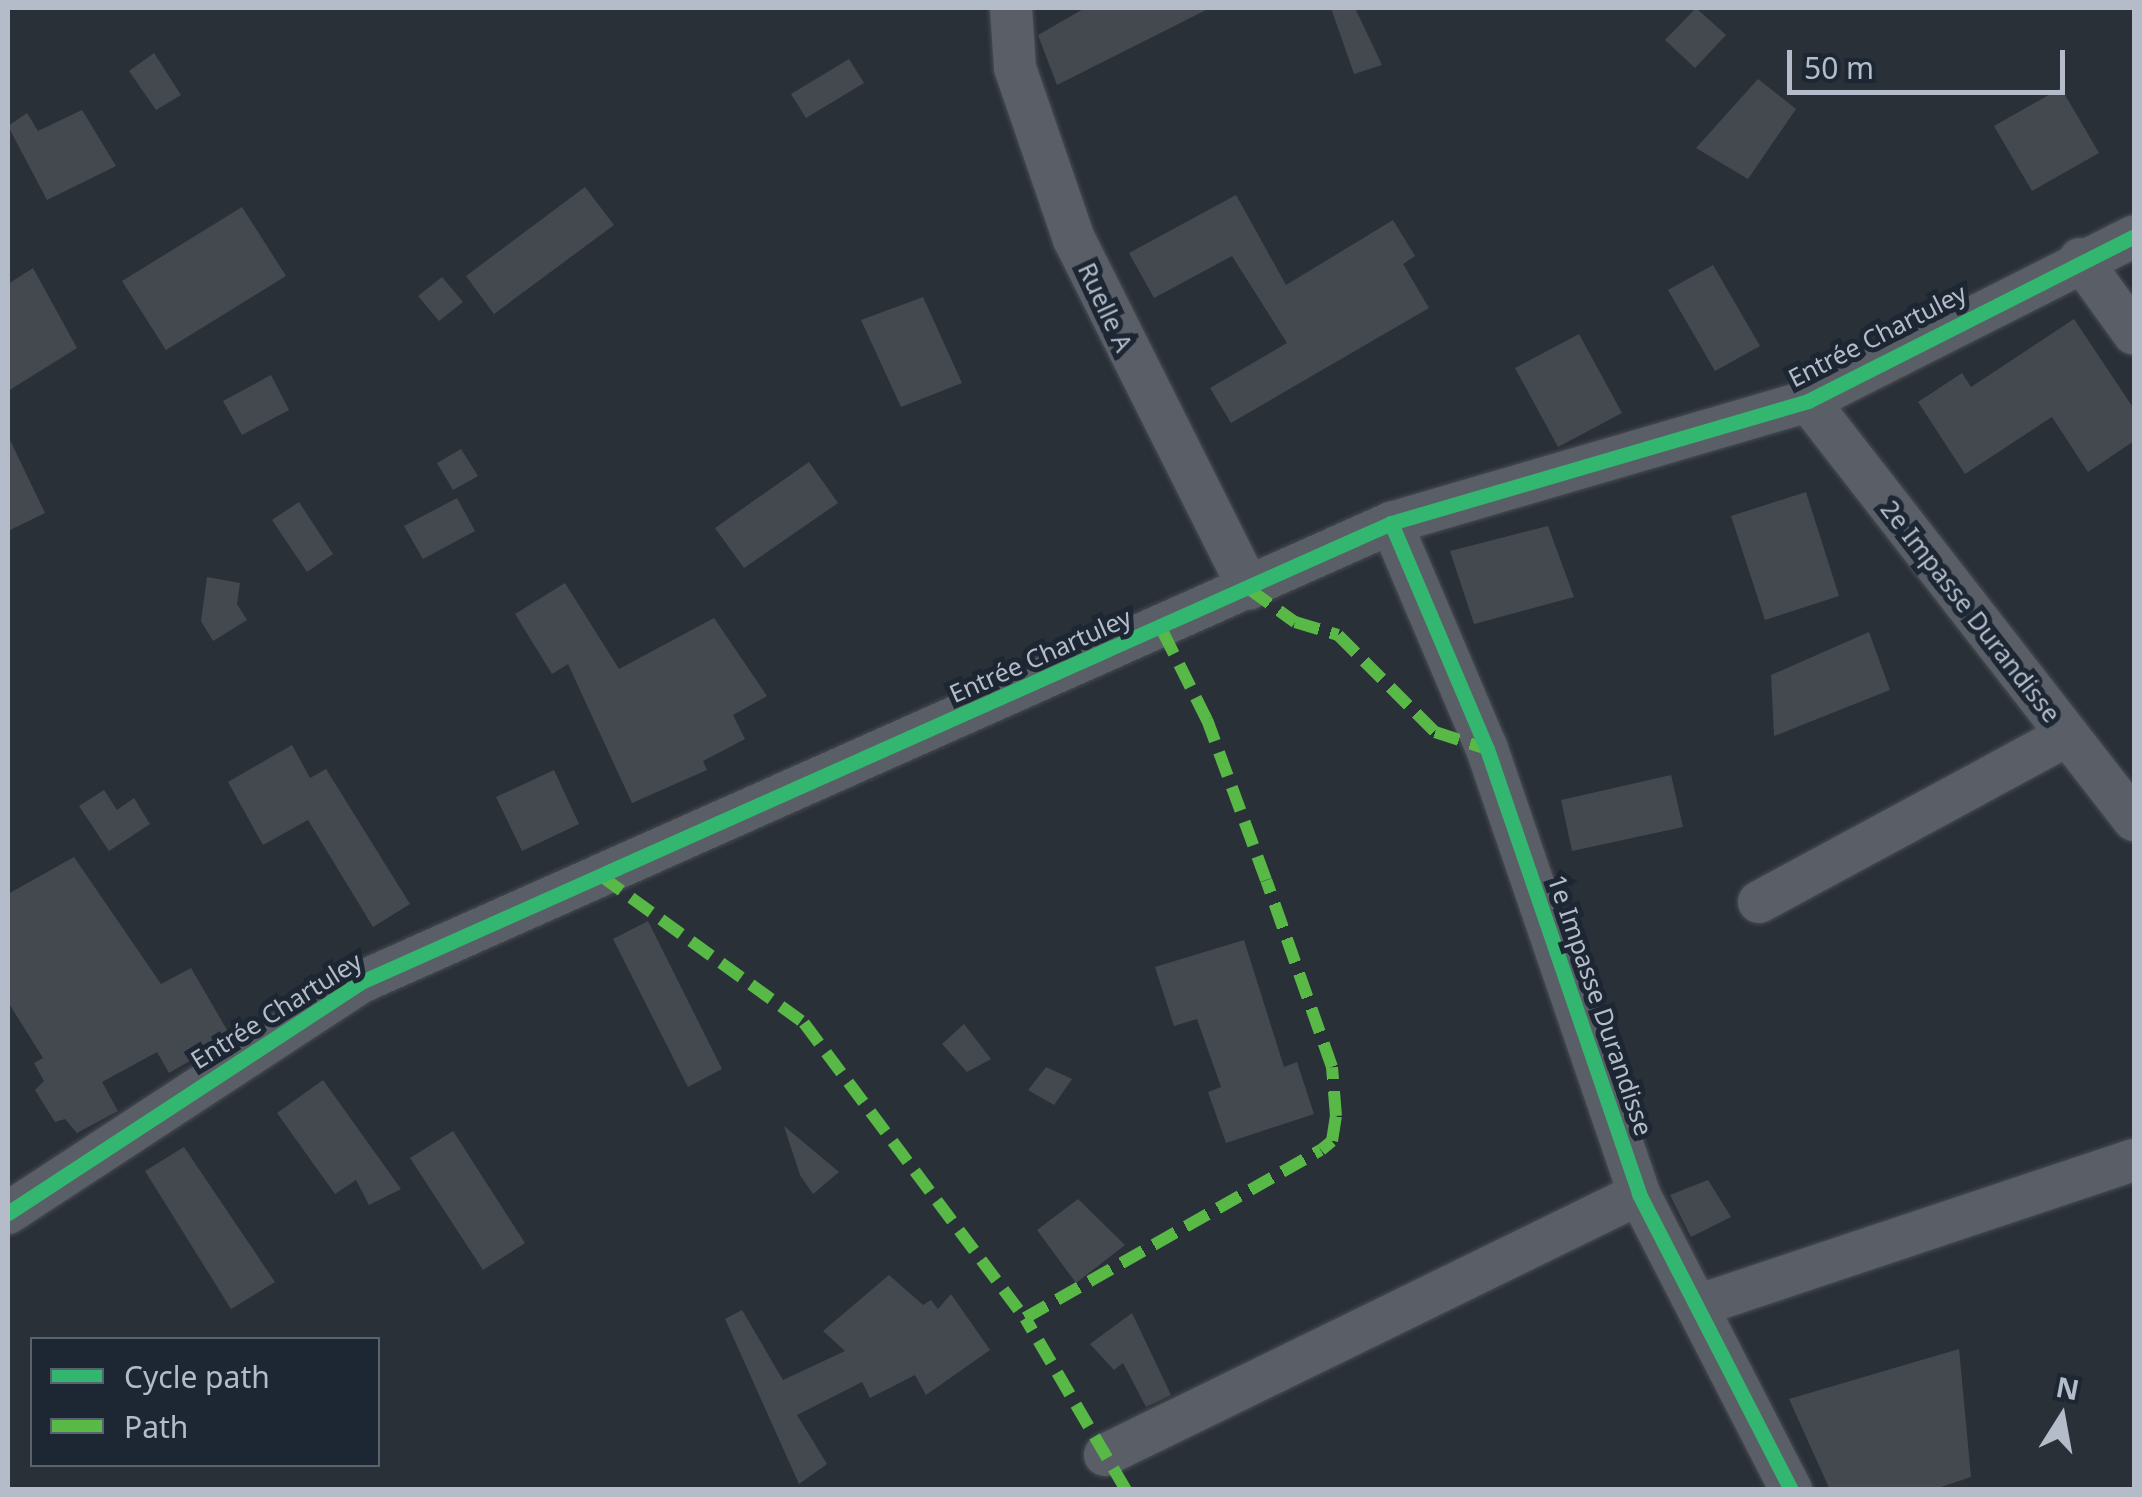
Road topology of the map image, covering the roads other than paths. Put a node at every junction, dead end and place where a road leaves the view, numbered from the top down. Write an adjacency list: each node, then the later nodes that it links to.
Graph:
1 (1010, 8): 7 (street, Ruelle A)
2 (2134, 236): 3 (street, Entrée Chartuley)
3 (2080, 258): 4 (street); 5 (street, Entrée Chartuley)
4 (2134, 334)
5 (1808, 401): 6 (street, Entrée Chartuley); 8 (street, 2e Impasse Durandisse)
6 (1392, 523): 7 (street, Entrée Chartuley); 12 (street, 1e Impasse Durandisse)
7 (1248, 589): 13 (street, Entrée Chartuley)
8 (2068, 735): 9 (street, 2e Impasse Durandisse); 10 (street)
9 (2134, 820)
10 (1759, 902)
11 (2134, 1160): 14 (street)
12 (1639, 1194): 14 (street, 1e Impasse Durandisse); 15 (street)
13 (8, 1213)
14 (1697, 1306): 16 (street, 1e Impasse Durandisse)
15 (1105, 1455)
16 (1791, 1490)

